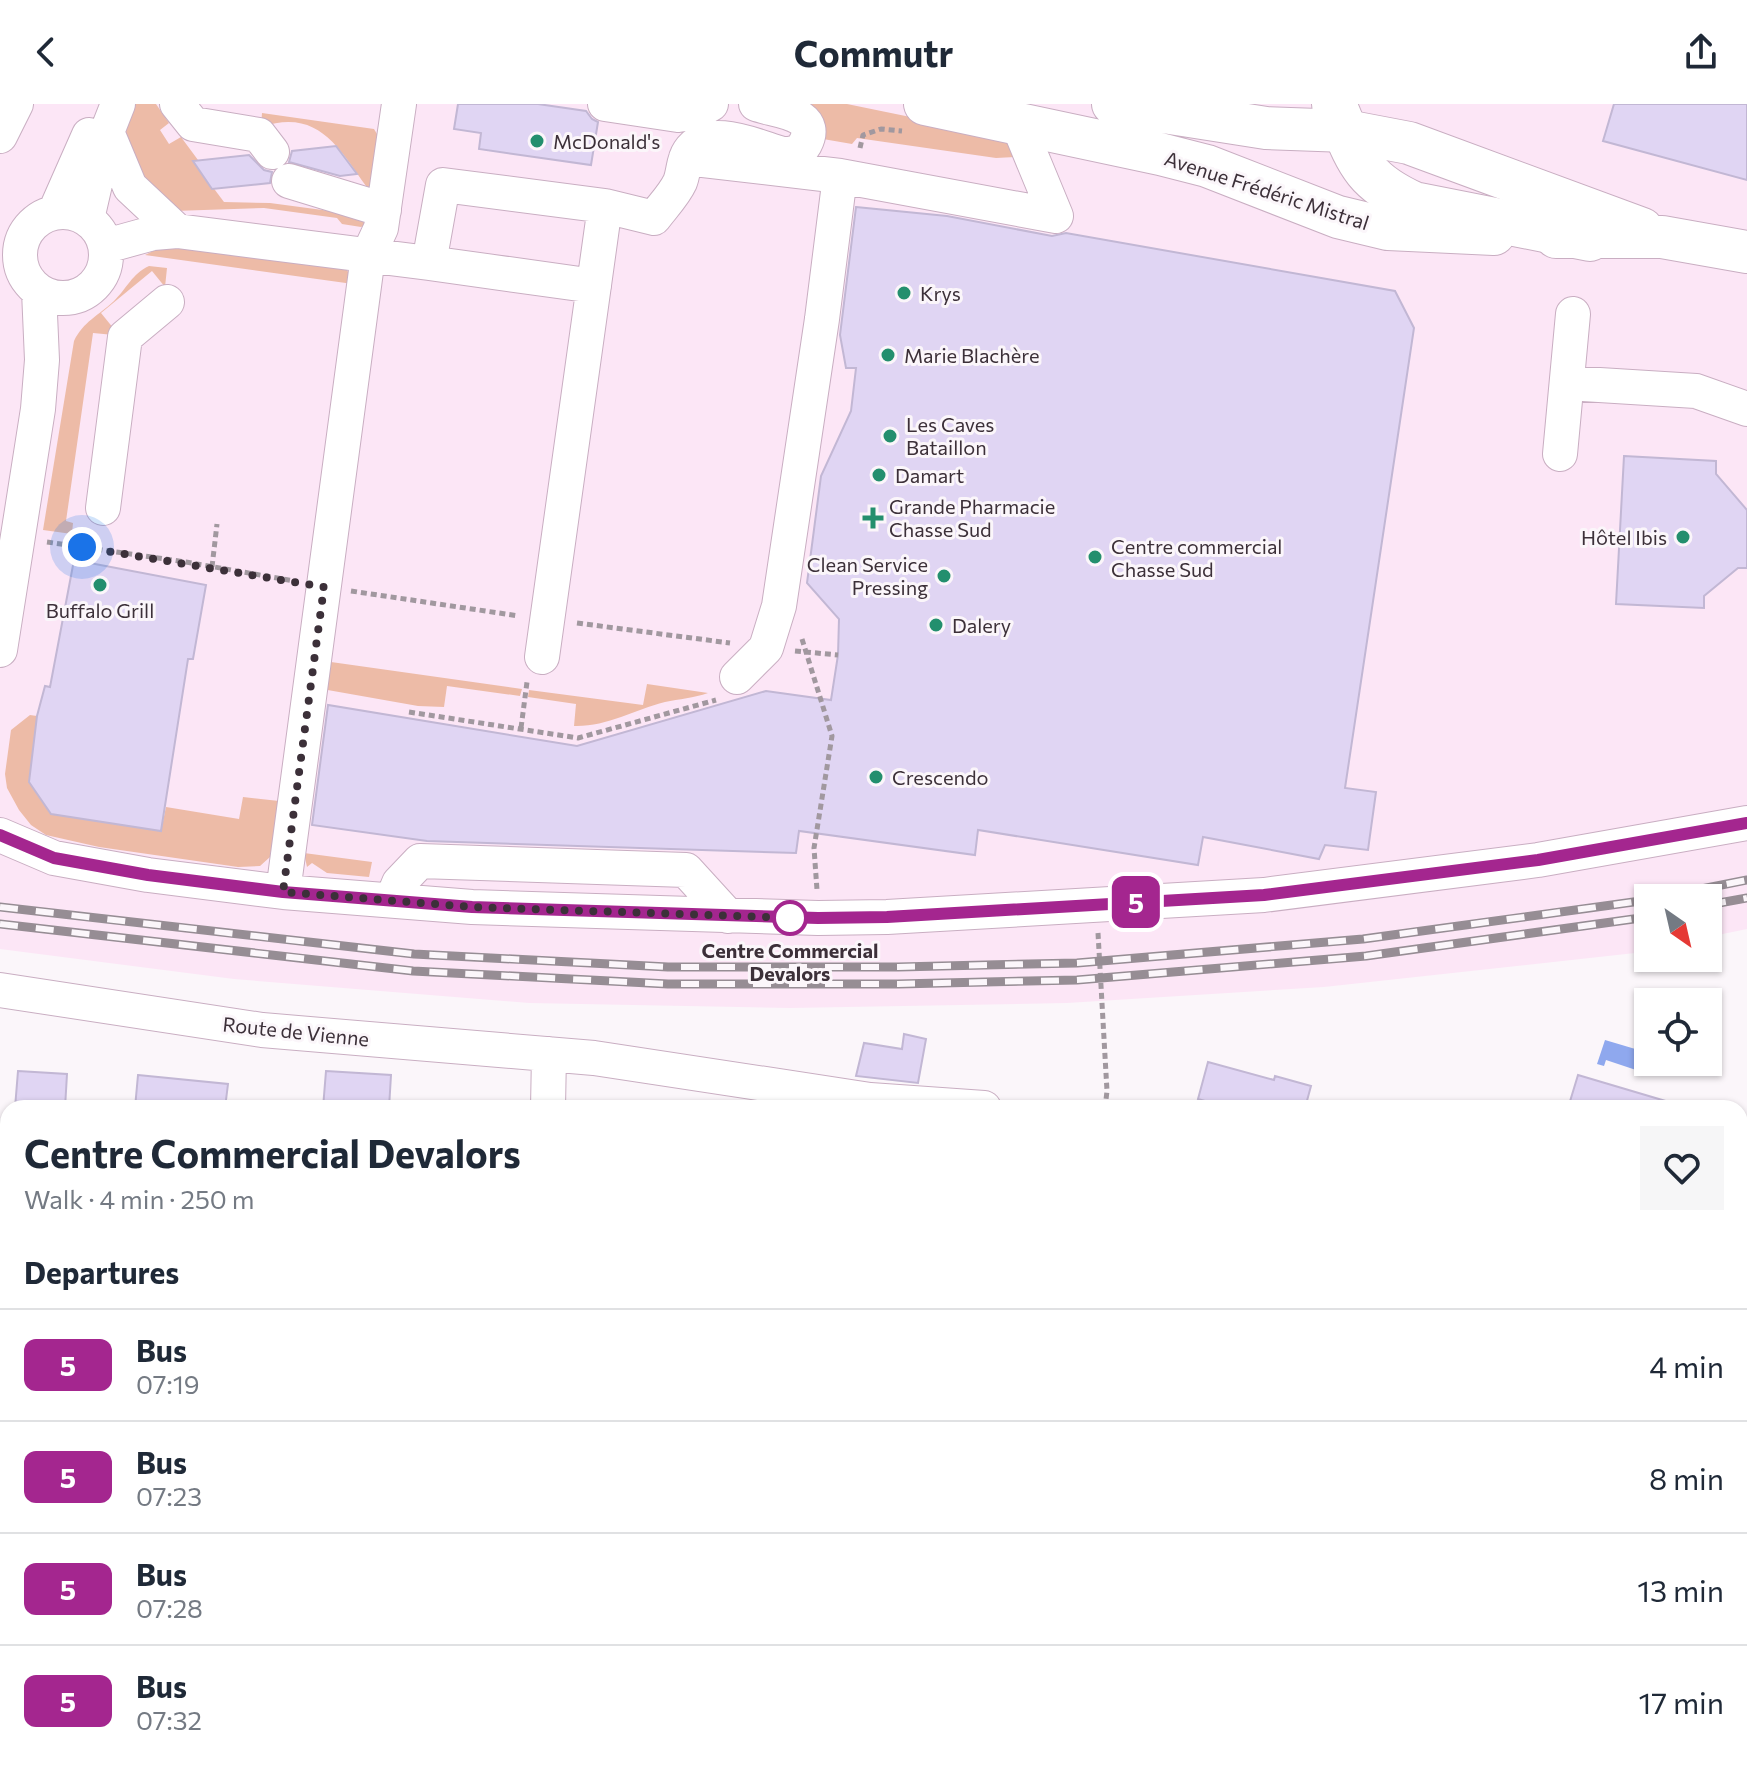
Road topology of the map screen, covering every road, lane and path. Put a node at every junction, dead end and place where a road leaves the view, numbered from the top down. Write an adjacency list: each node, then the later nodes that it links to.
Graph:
1 (16, 104): 12 (street)
2 (177, 104): 14 (street)
3 (399, 104): 20 (street)
4 (605, 104): 8 (street)
5 (925, 104): 11 (main road, Avenue Frédéric Mistral)
6 (1113, 104): 10 (main road, Avenue Frédéric Mistral)
7 (765, 107): 8 (street); 15 (street)
8 (704, 108)
9 (108, 113): 21 (street); 22 (street)
10 (1327, 117): 13 (main road, Avenue Frédéric Mistral); 18 (highway)
11 (1018, 124): 16 (street); 24 (main road, Avenue Frédéric Mistral)
12 (0, 136)
13 (1409, 143): 18 (main road); 23 (main road, Avenue Frédéric Mistral)
14 (272, 152)
15 (686, 158): 16 (street); 19 (street)
16 (840, 176): 41 (street)
17 (289, 181): 20 (street)
18 (1414, 204): 24 (highway)
19 (605, 206): 28 (street); 29 (street)
20 (384, 210): 26 (street)
21 (83, 226): 22 (street); 27 (street); 27 (street)
22 (177, 231): 26 (street)
23 (1662, 237): 24 (main road, Avenue Frédéric Mistral); 25 (main road, Avenue Frédéric Mistral)
24 (1590, 239)
25 (1747, 252)
26 (368, 256): 28 (street); 39 (street)
27 (27, 259): 37 (street)
28 (429, 263): 29 (street)
29 (594, 286): 40 (street)
30 (167, 302): 35 (street)
31 (1573, 314): 32 (street)
32 (1567, 383): 33 (street); 34 (street)
33 (1747, 409)
34 (1560, 454)
35 (103, 508)
36 (217, 524): 38 (path)
37 (17, 539): 38 (path); 42 (street)
38 (212, 567): 39 (path)
39 (324, 587): 40 (path); 51 (street)
40 (547, 619): 41 (path); 45 (street)
41 (766, 648): 43 (path); 47 (street)
42 (0, 650)
43 (806, 652): 44 (path); 46 (path); 52 (path)
44 (838, 655)
45 (542, 657)
46 (798, 661)
47 (734, 686): 48 (path)
48 (409, 712)
49 (1747, 823): 54 (street)
50 (0, 835): 51 (street)
51 (283, 892): 53 (street)
52 (819, 899)
53 (392, 900): 55 (street); 55 (street)
54 (1097, 904): 55 (street); 60 (path)
55 (728, 916)
56 (0, 990): 57 (street, Route de Vienne)
57 (549, 1054): 58 (street); 59 (street, Route de Vienne)
58 (548, 1100)
59 (870, 1100)
60 (1106, 1100)

